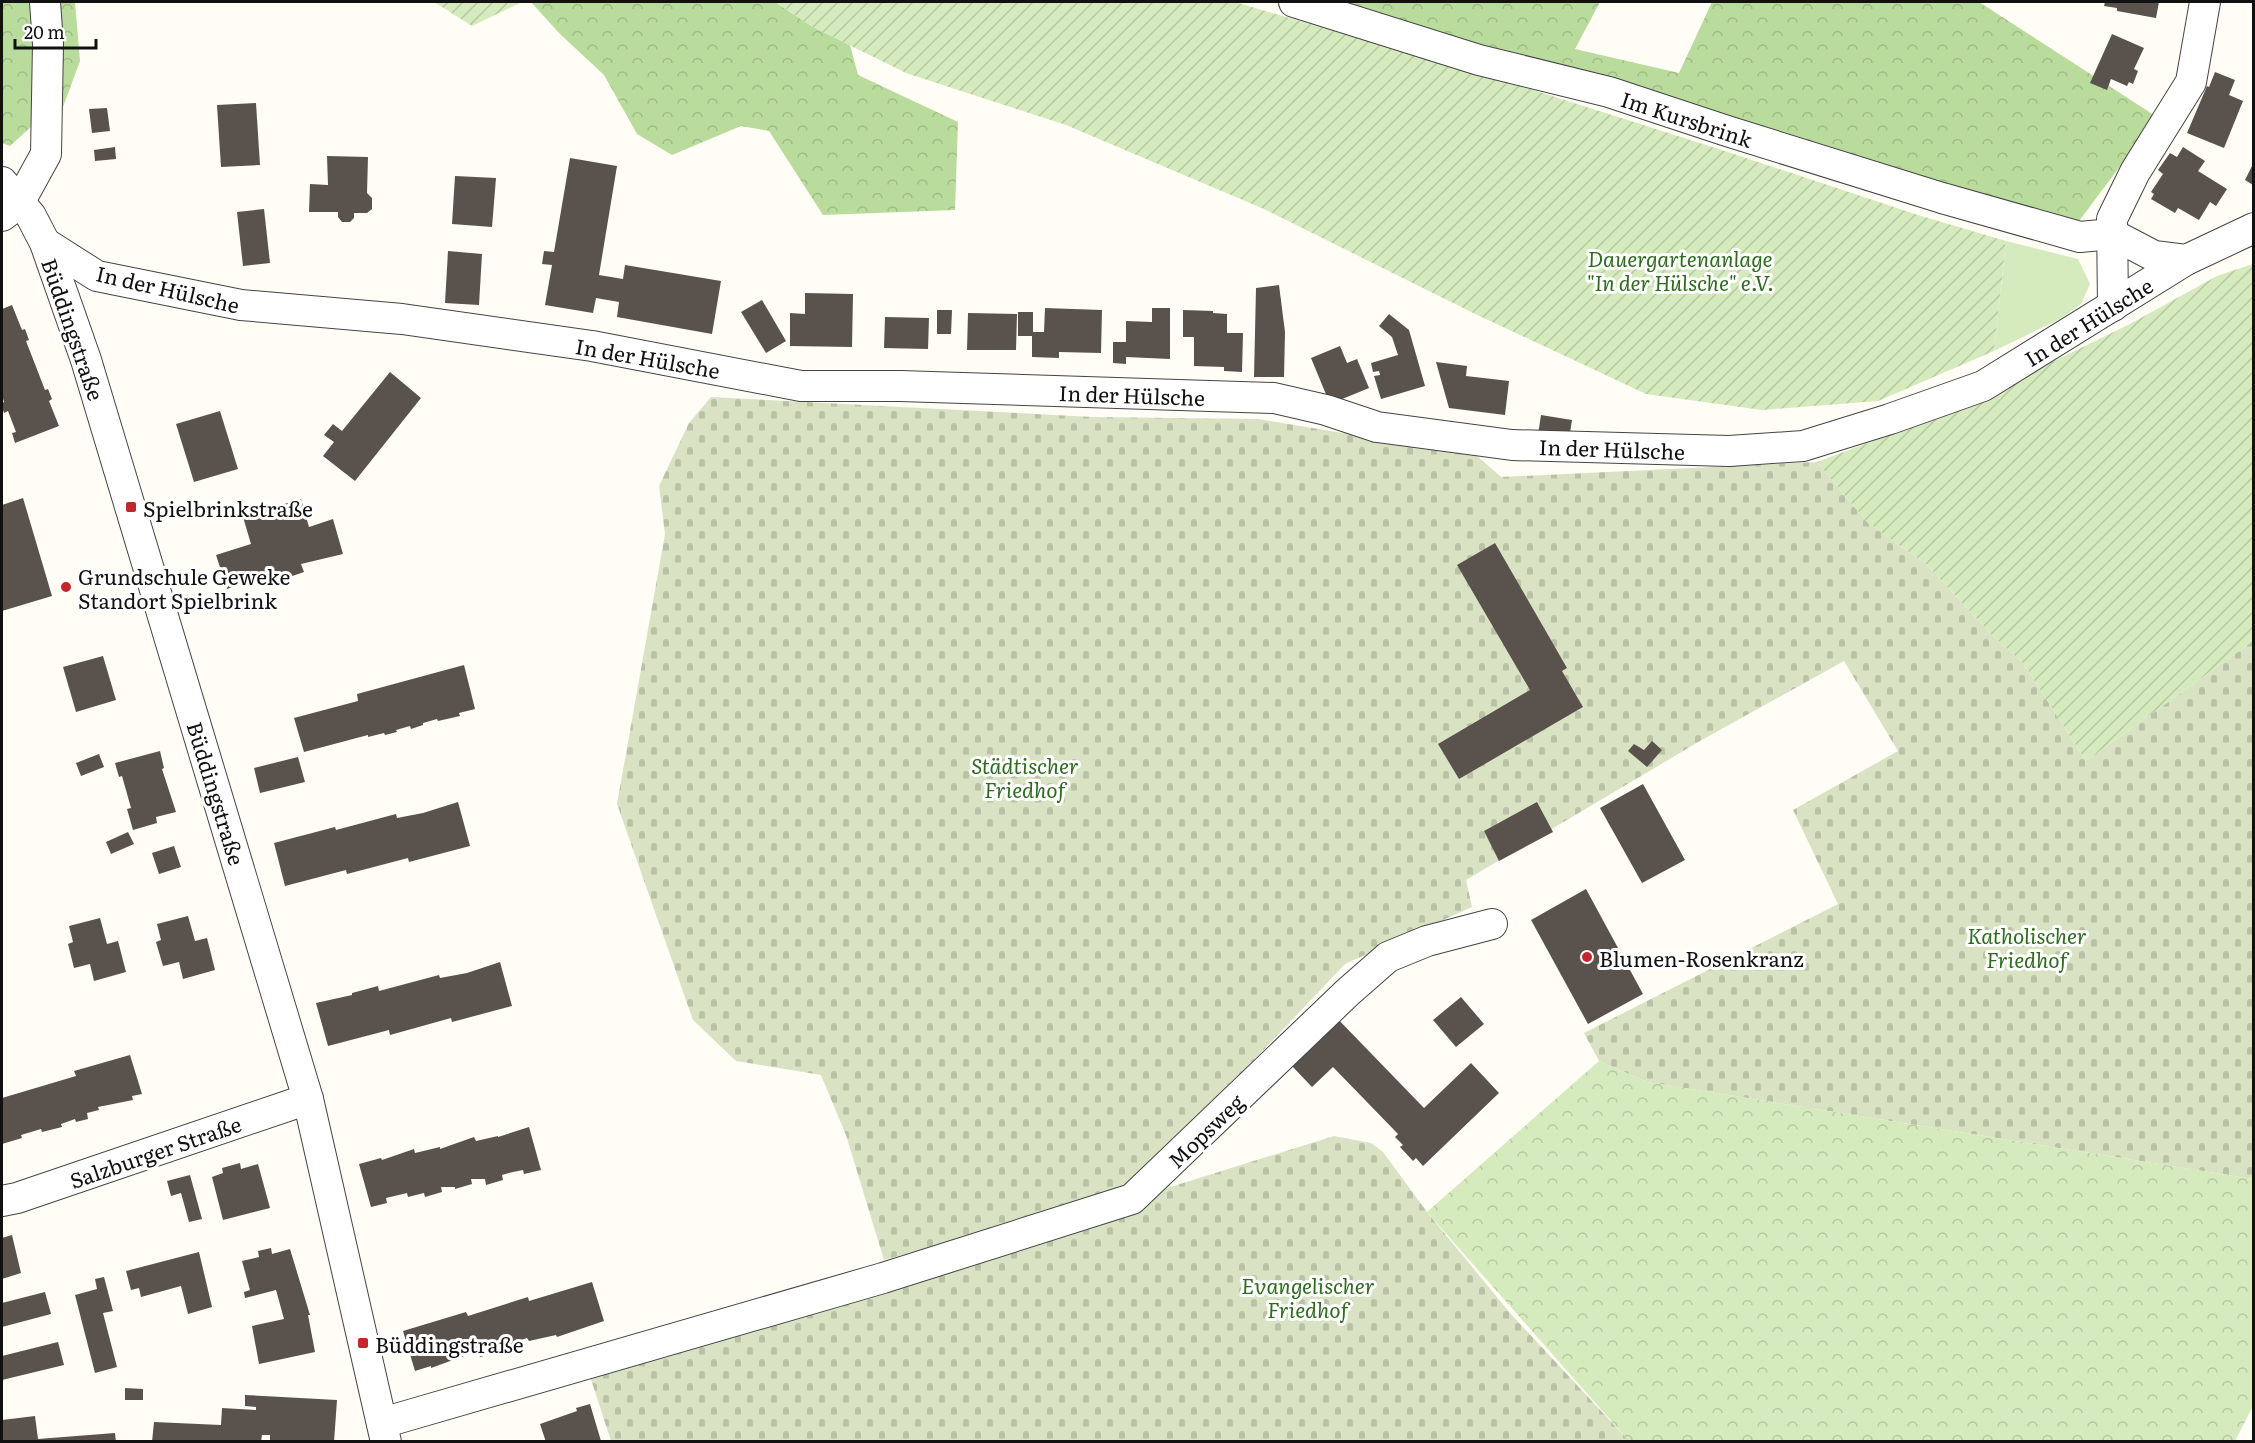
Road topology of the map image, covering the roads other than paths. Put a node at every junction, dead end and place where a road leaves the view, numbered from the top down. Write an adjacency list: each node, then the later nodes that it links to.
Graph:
1 (45, 2): 4 (street)
2 (1294, 2): 6 (street, Im Kursbrink)
3 (2205, 2): 6 (street)
4 (7, 200): 7 (street, Büddingstraße)
5 (2253, 228): 8 (street, In der Hülsche)
6 (2112, 234): 8 (street, In der Hülsche); 9 (street)
7 (45, 243): 9 (street, In der Hülsche); 11 (street, Büddingstraße)
8 (2186, 260): 9 (street, In der Hülsche)
9 (2113, 306)
10 (1492, 924): 13 (street, Mopsweg)
11 (308, 1098): 12 (street, Salzburger Straße); 14 (street, Büddingstraße)
12 (2, 1201)
13 (883, 1278): 14 (street, Büddingstraße)
14 (384, 1432)

